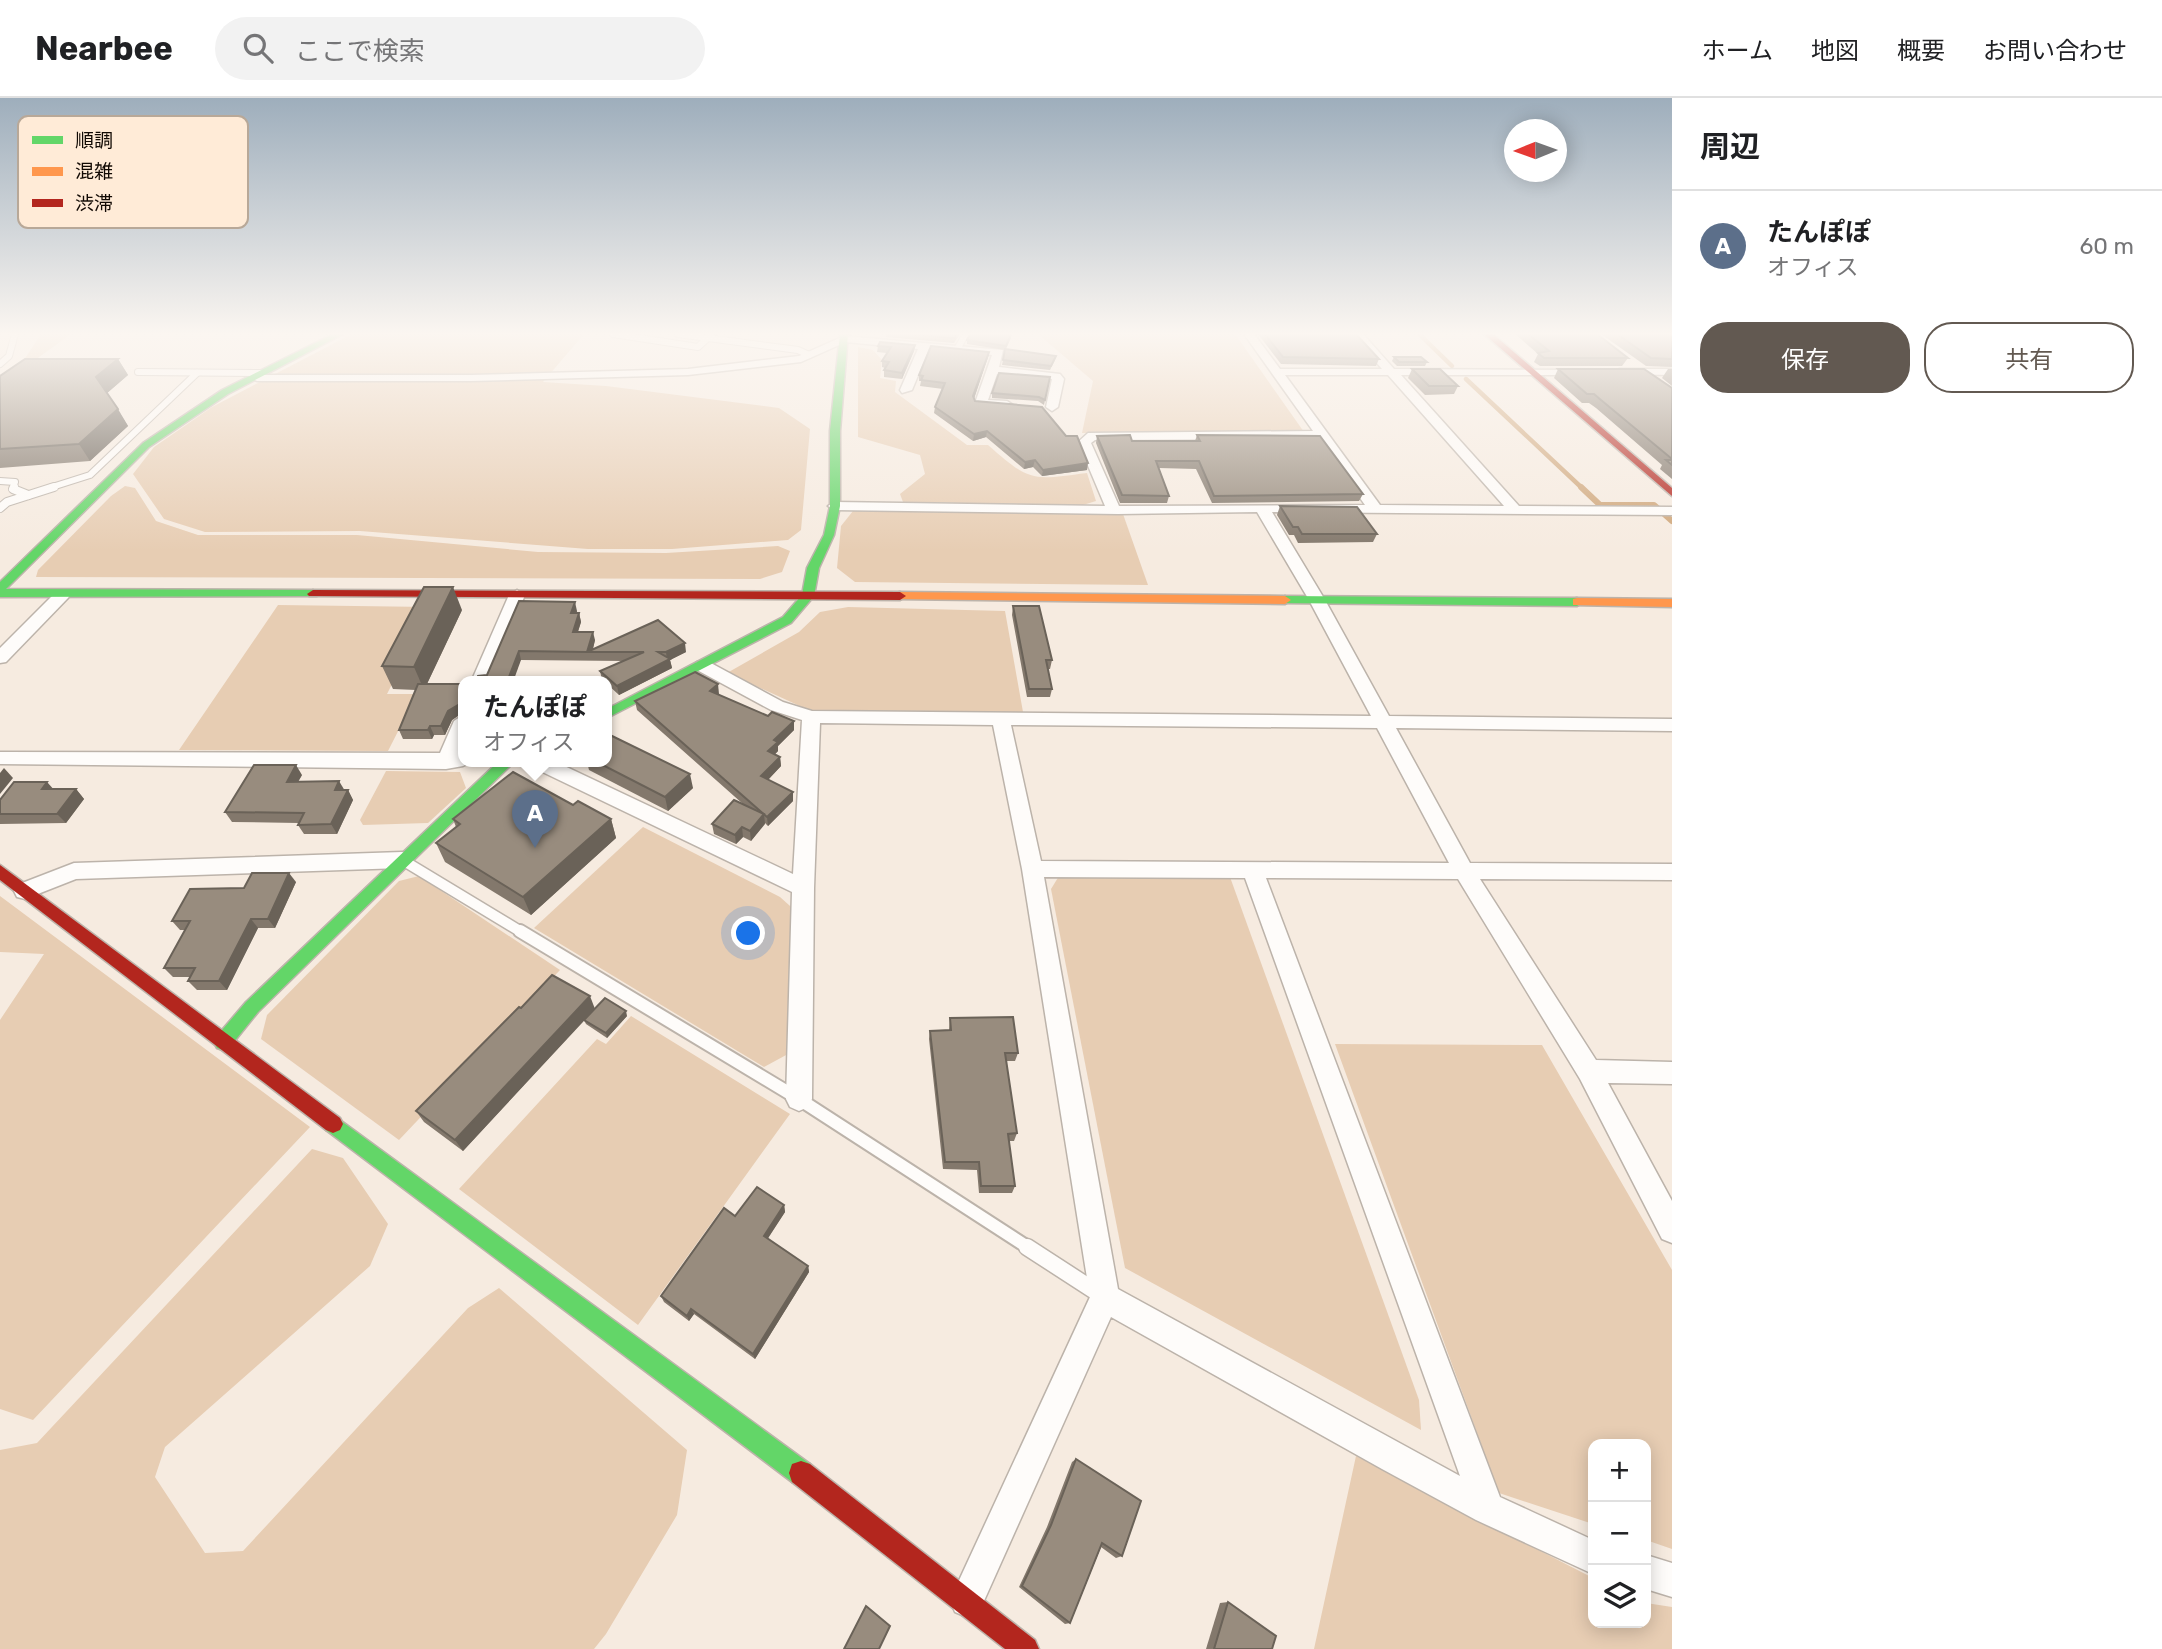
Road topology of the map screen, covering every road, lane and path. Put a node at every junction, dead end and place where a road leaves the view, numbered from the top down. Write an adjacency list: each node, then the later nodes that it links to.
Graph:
1 (162, 406): 10 (lane)
2 (204, 406): 19 (street)
3 (837, 406): 12 (street)
4 (1301, 406): 7 (street)
5 (1422, 406): 17 (street)
6 (1571, 406): 9 (street)
7 (1322, 435): 15 (street); 16 (street)
8 (0, 481): 10 (lane)
9 (1672, 494)
10 (28, 495): 11 (lane)
11 (3, 501): 13 (lane)
12 (835, 506): 16 (street); 22 (street)
13 (0, 508)
14 (1262, 508): 15 (street); 16 (street); 23 (street)
15 (1375, 508): 17 (street)
16 (1113, 509)
17 (1514, 509): 18 (street)
18 (1672, 511)
19 (0, 591): 20 (street)
20 (62, 595): 21 (street); 25 (street)
21 (517, 595): 22 (street); 27 (street)
22 (808, 596): 23 (street); 26 (street)
23 (1317, 600): 24 (street); 31 (street)
24 (1672, 603)
25 (0, 658)
26 (703, 666): 28 (street); 29 (street)
27 (483, 676)
28 (612, 712)
29 (811, 717): 30 (street); 43 (street)
30 (1001, 719): 31 (street); 38 (street)
31 (1384, 723): 32 (street); 40 (street)
32 (1672, 725)
33 (0, 758): 34 (street)
34 (455, 761)
35 (502, 767): 37 (street)
36 (549, 767): 43 (street)
37 (402, 860): 44 (street); 45 (street); 48 (lane)
38 (1032, 869): 39 (street); 50 (street)
39 (1252, 869): 40 (street); 51 (street)
40 (1464, 870): 42 (street); 46 (street)
41 (0, 871): 44 (street)
42 (1672, 872)
43 (803, 888): 48 (street)
44 (25, 891): 45 (street)
45 (223, 1042): 55 (street)
46 (1589, 1071): 47 (street); 49 (street)
47 (1672, 1073)
48 (799, 1099): 50 (lane)
49 (1672, 1229)
50 (1105, 1298): 51 (street); 55 (street)
51 (1488, 1508): 52 (street)
52 (1588, 1555)
53 (1651, 1574): 54 (street)
54 (1672, 1580)
55 (967, 1600): 56 (street)
56 (1026, 1649)

